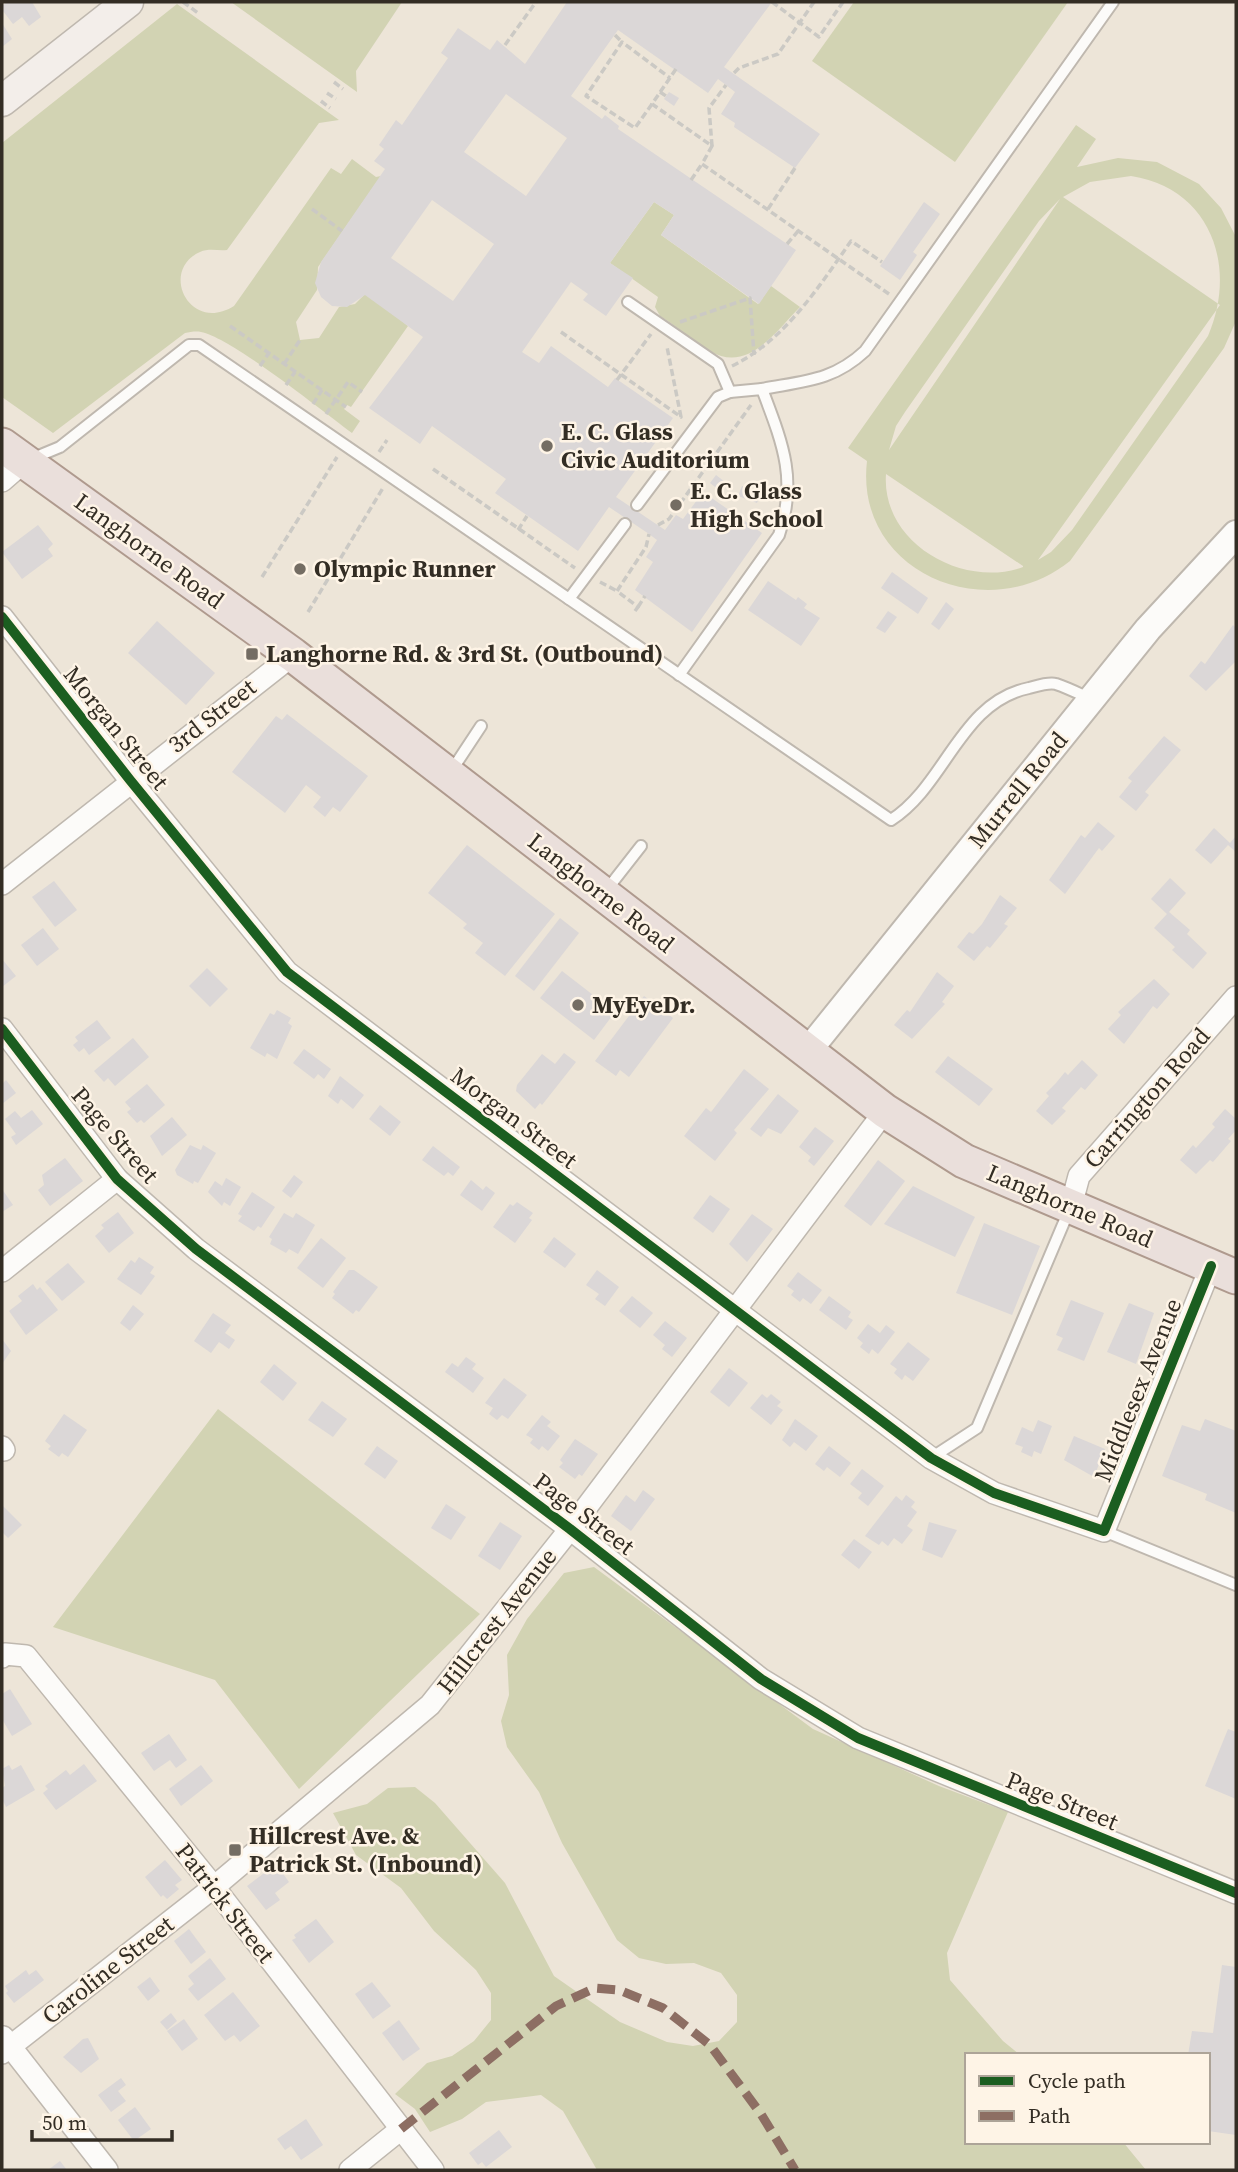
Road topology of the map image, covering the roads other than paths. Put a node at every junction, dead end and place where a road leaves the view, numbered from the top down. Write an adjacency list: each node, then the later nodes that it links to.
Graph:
1 (128, 2): 3 (main road)
2 (1113, 2): 5 (lane)
3 (2, 101)
4 (628, 302): 6 (lane)
5 (762, 390): 6 (lane); 14 (lane)
6 (730, 392): 8 (lane)
7 (9, 463): 11 (lane); 13 (main road, Langhorne Road)
8 (638, 505)
9 (625, 524): 11 (lane)
10 (1236, 534): 15 (street, Murrell Road)
11 (569, 599): 14 (lane)
12 (2, 617): 18 (street, Morgan Street)
13 (293, 654): 17 (main road, Langhorne Road); 18 (street, 3rd Street)
14 (679, 675): 15 (lane)
15 (1092, 699): 24 (street, Murrell Road)
16 (481, 726): 17 (lane)
17 (448, 775): 21 (main road, Langhorne Road)
18 (130, 780): 20 (street, 3rd Street); 30 (street, Morgan Street)
19 (641, 846): 21 (lane)
20 (2, 884)
21 (603, 895): 24 (main road, Langhorne Road)
22 (1236, 997): 27 (street, Carrington Road)
23 (2, 1029): 26 (street, Page Street)
24 (807, 1052): 25 (main road, Langhorne Road)
25 (885, 1111): 27 (main road, Langhorne Road); 30 (street, Hillcrest Avenue)
26 (117, 1178): 28 (street); 32 (street, Page Street)
27 (1071, 1206): 29 (main road, Langhorne Road); 31 (lane)
28 (2, 1271)
29 (1224, 1271): 33 (street, Middlesex Avenue)
30 (734, 1308): 31 (street, Morgan Street); 32 (street, Hillcrest Avenue)
31 (931, 1458): 33 (street, Morgan Street)
32 (570, 1529): 36 (street, Hillcrest Avenue); 37 (street, Page Street)
33 (1104, 1531): 34 (lane)
34 (1236, 1585)
35 (3, 1655): 36 (street, Patrick Street)
36 (214, 1887): 38 (street, Caroline Street); 39 (street, Patrick Street)
37 (1236, 1893)
38 (4, 2045): 40 (street)
39 (401, 2129): 41 (street); 42 (street, Patrick Street)
40 (107, 2170)
41 (350, 2170)
42 (433, 2170)

